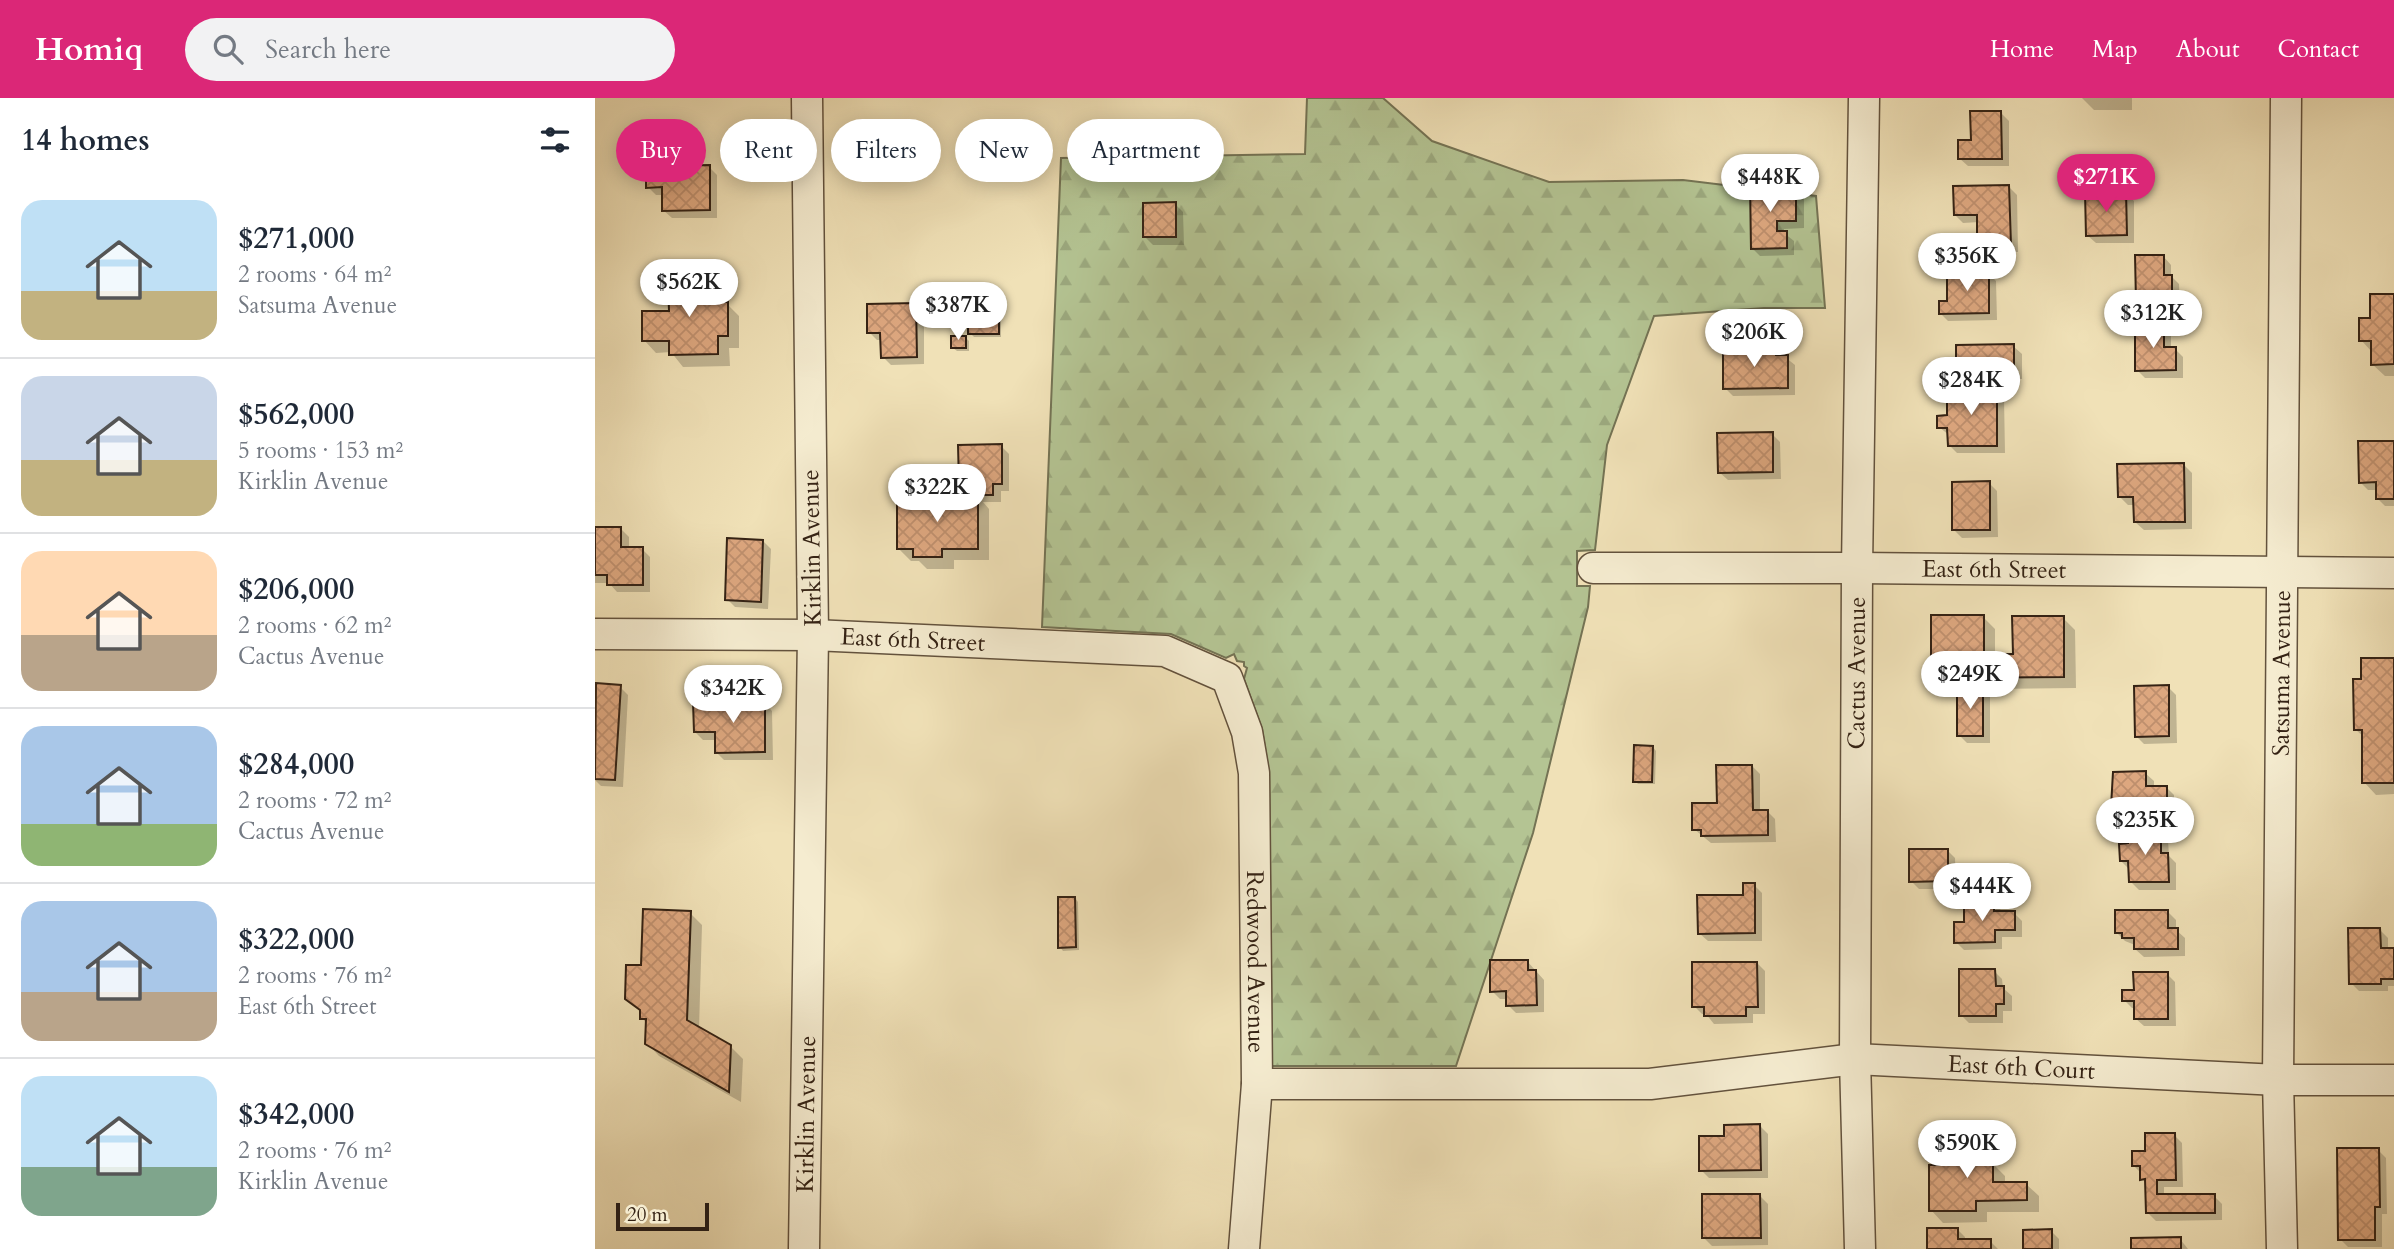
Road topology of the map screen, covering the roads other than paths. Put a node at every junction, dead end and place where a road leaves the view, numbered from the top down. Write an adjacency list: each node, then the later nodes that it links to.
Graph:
1 (807, 98): 9 (street, Kirklin Avenue)
2 (1864, 98): 5 (street, Cactus Avenue)
3 (2286, 98): 6 (street, Satsuma Avenue)
4 (1593, 568): 5 (street, East 6th Street)
5 (1857, 568): 6 (street, East 6th Street); 11 (street, Cactus Avenue)
6 (2281, 572): 7 (street, East 6th Street); 12 (street, Satsuma Avenue)
7 (2394, 573)
8 (595, 634): 9 (street, East 6th Street)
9 (813, 635): 10 (street, East 6th Street); 15 (street, Kirklin Avenue)
10 (1227, 678): 14 (street, Redwood Avenue)
11 (1855, 1059): 12 (street, East 6th Court); 14 (street, East 6th Court); 17 (street, Cactus Avenue)
12 (2278, 1080): 13 (street, East 6th Court); 18 (street, Satsuma Avenue)
13 (2394, 1080)
14 (1257, 1084): 16 (street, Redwood Avenue)
15 (804, 1249)
16 (1244, 1249)
17 (1860, 1249)
18 (2282, 1249)

